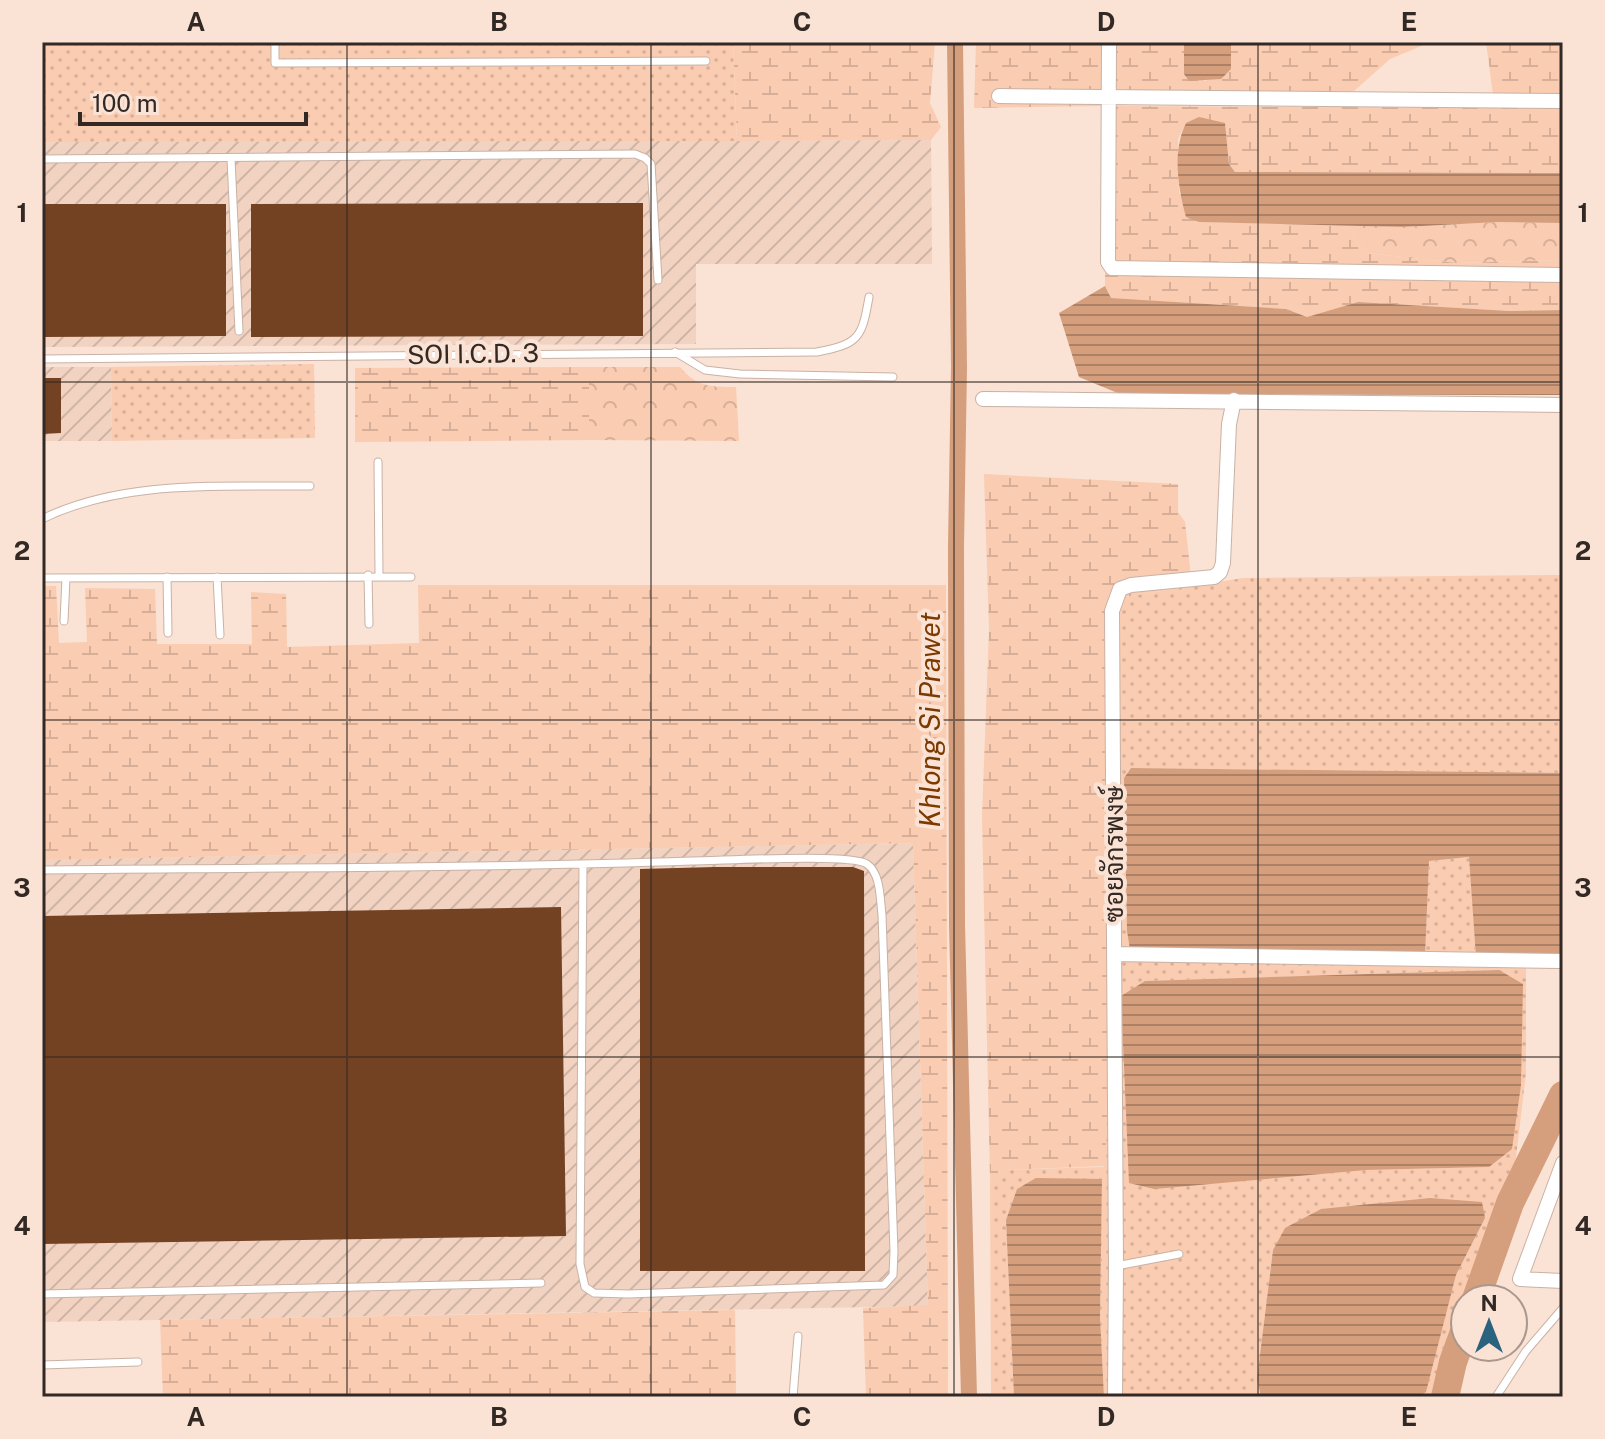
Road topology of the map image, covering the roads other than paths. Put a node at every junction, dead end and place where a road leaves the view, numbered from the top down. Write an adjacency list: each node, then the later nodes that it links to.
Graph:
1 (275, 42): 3 (lane)
2 (1109, 42): 5 (street)
3 (706, 61)
4 (999, 96): 5 (street)
5 (1109, 97): 6 (street); 9 (street)
6 (1563, 101)
7 (42, 159): 8 (lane)
8 (231, 159): 10 (lane); 12 (lane)
9 (1563, 275)
10 (658, 280)
11 (869, 297): 13 (lane, SOI I.C.D. 3)
12 (239, 331)
13 (675, 352): 14 (lane, SOI I.C.D. 3); 15 (lane)
14 (42, 359)
15 (893, 377)
16 (983, 399): 17 (street)
17 (1234, 400): 18 (street); 35 (street, ซอยจักรพงษ์)
18 (1563, 405)
19 (378, 462): 23 (lane)
20 (310, 486): 21 (lane)
21 (42, 519)
22 (368, 575): 23 (lane); 25 (lane); 30 (lane)
23 (379, 575): 26 (lane)
24 (167, 577): 25 (lane); 28 (lane); 31 (lane)
25 (217, 577): 32 (lane)
26 (411, 577)
27 (42, 578): 28 (lane)
28 (66, 578): 29 (lane)
29 (64, 621)
30 (369, 624)
31 (168, 633)
32 (220, 635)
33 (583, 865): 33 (lane); 34 (lane)
34 (42, 870)
35 (1114, 954): 36 (street); 39 (street, ซอยจักรพงษ์)
36 (1560, 961)
37 (1563, 1163): 40 (street)
38 (1179, 1254): 39 (lane)
39 (1116, 1266): 48 (street, ซอยจักรพงษ์)
40 (1563, 1281)
41 (541, 1283): 42 (lane)
42 (42, 1294)
43 (1563, 1308): 49 (lane)
44 (798, 1336): 47 (lane)
45 (138, 1362): 46 (lane)
46 (42, 1365)
47 (793, 1397)
48 (1115, 1397)
49 (1496, 1397)

